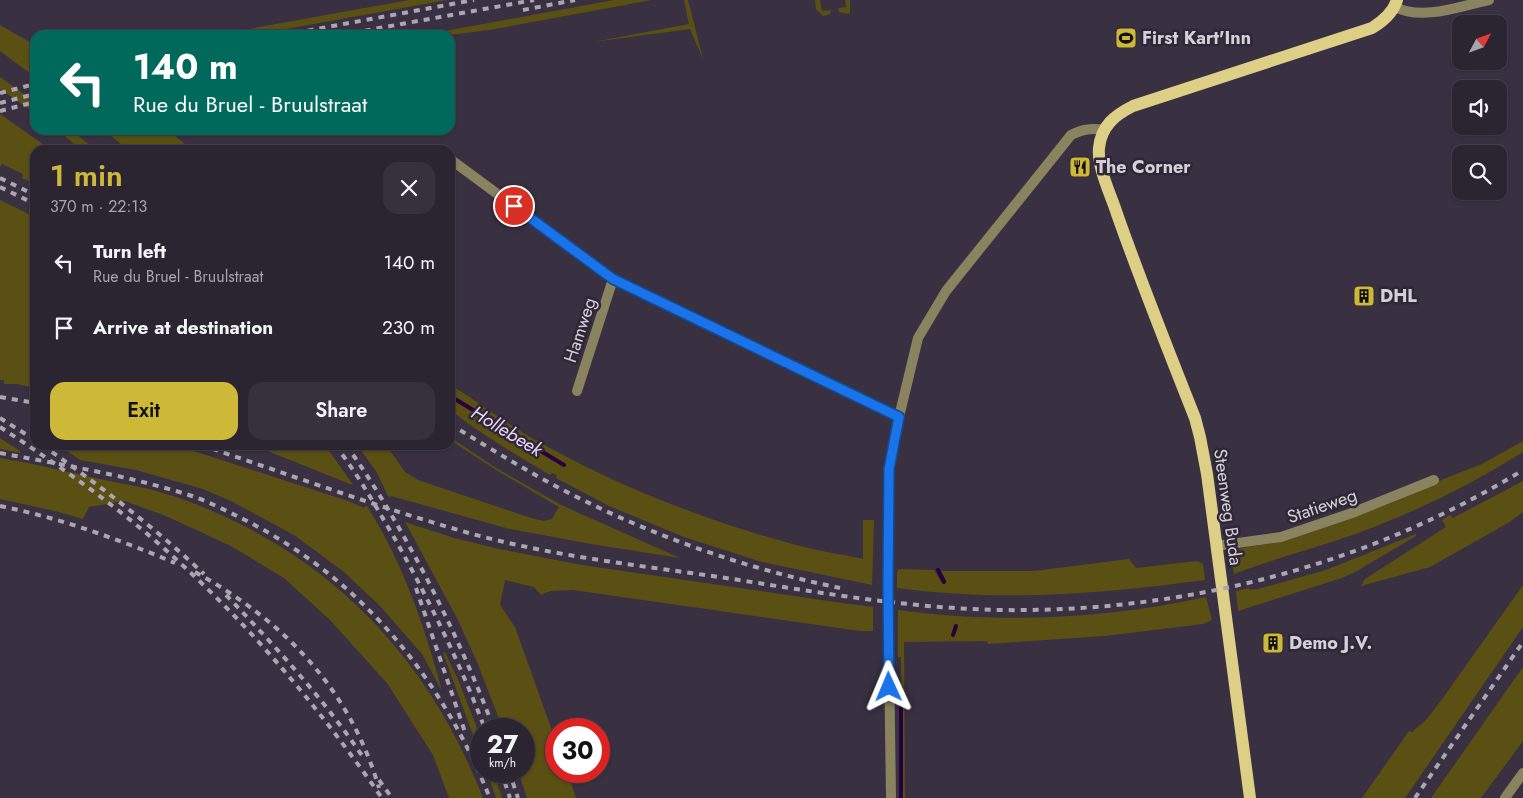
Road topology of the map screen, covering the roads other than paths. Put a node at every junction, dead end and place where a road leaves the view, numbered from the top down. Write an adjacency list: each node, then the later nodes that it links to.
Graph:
1 (1489, 0): 2 (street)
2 (1396, 3): 3 (main road)
3 (1104, 130): 7 (street); 9 (main road, Steenweg Buda)
4 (455, 163): 5 (street)
5 (613, 279): 6 (street, Hamweg); 7 (street)
6 (577, 391)
7 (899, 417): 11 (street)
8 (1434, 480): 9 (street, Statieweg)
9 (1216, 546): 12 (main road, Steenweg Buda)
10 (1523, 773): 13 (street)
11 (891, 798)
12 (1250, 798)
13 (1505, 798)

